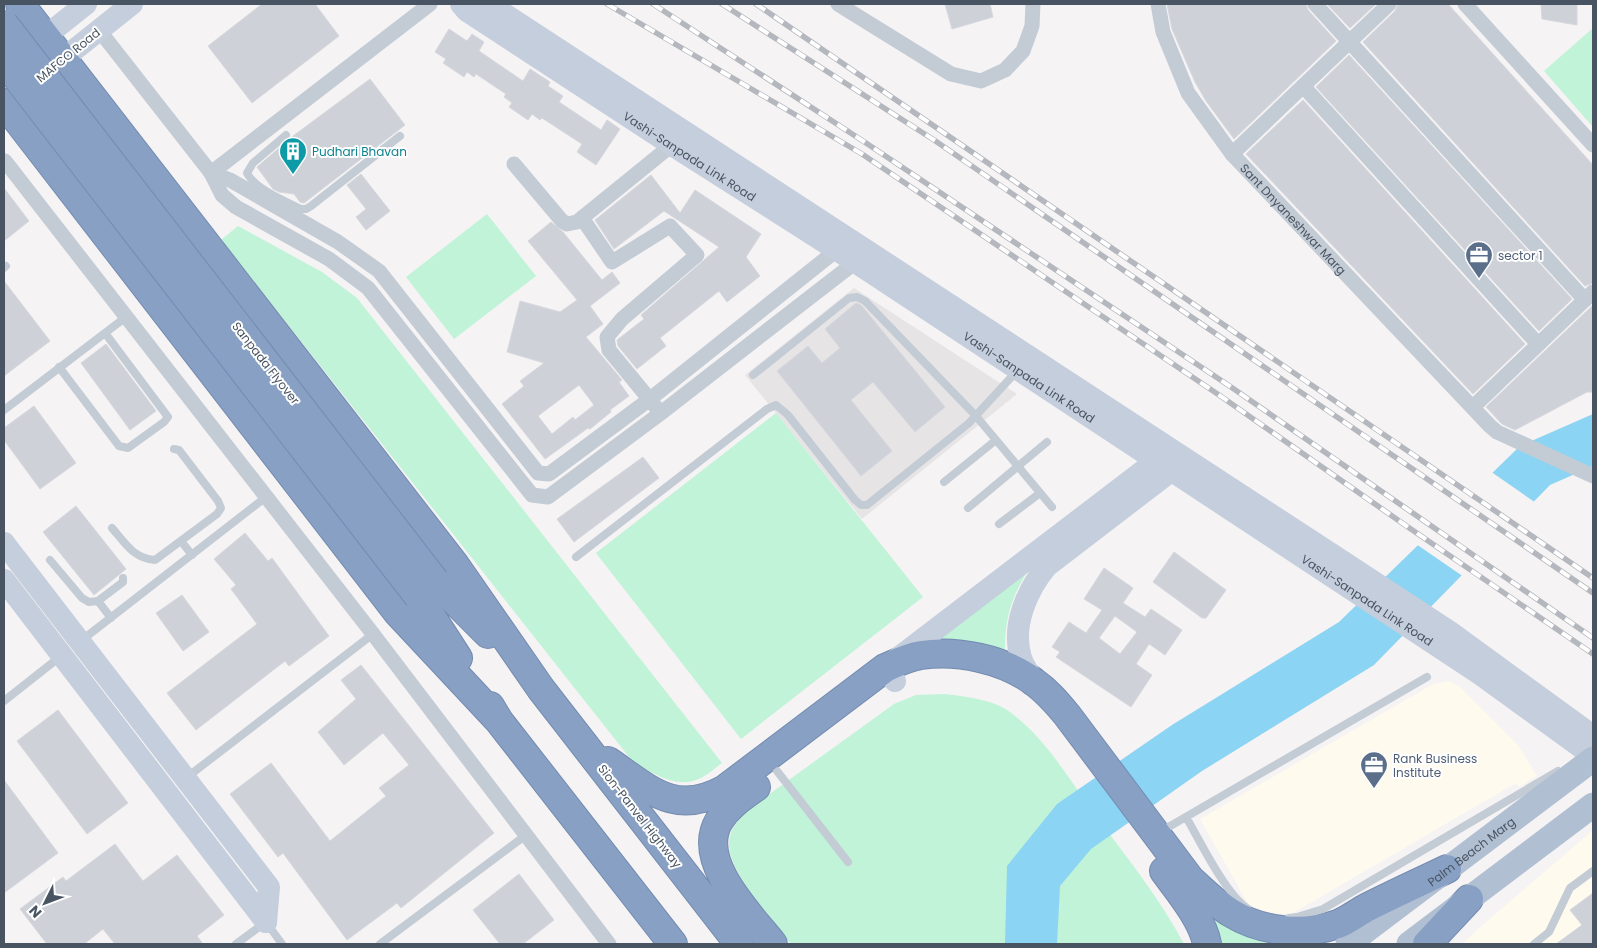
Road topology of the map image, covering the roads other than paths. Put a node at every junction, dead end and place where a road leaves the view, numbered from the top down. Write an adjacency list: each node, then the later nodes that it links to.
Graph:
1 (20, 4): 15 (highway)
2 (132, 4): 14 (main road, MAFCO Road)
3 (430, 4): 30 (street)
4 (461, 4): 24 (main road, Vashi-Sanpada Link Road)
5 (489, 4): 24 (main road, Vashi-Sanpada Link Road)
6 (838, 4): 7 (street)
7 (1033, 4)
8 (1158, 4): 27 (street, Sant Dnyaneshwar Marg)
9 (1315, 4): 16 (street)
10 (1389, 4): 16 (street)
11 (1466, 4): 25 (street)
12 (82, 5): 15 (main road)
13 (4, 24): 67 (highway, Sanpada Flyover, bridge)
14 (99, 30): 17 (main road, MAFCO Road); 30 (street)
15 (46, 36): 17 (highway); 19 (main road)
16 (1350, 42): 20 (street); 35 (street)
17 (63, 59): 21 (main road, MAFCO Road); 26 (highway)
18 (4, 62): 67 (highway, Sanpada Flyover, bridge)
19 (4, 70)
20 (1303, 86): 27 (street); 38 (street)
21 (4, 105): 32 (highway)
22 (286, 136): 31 (lane)
23 (400, 136): 31 (lane)
24 (679, 139): 33 (street); 34 (main road, Vashi-Sanpada Link Road)
25 (1593, 145)
26 (135, 151): 32 (highway); 75 (highway)
27 (1232, 154): 43 (street, Sant Dnyaneshwar Marg)
28 (5, 161): 36 (street)
29 (514, 164): 33 (street)
30 (211, 173): 31 (lane); 42 (street); 45 (street)
31 (241, 174)
32 (76, 197): 78 (highway)
33 (582, 218): 42 (street)
34 (853, 251): 40 (main road, Vashi-Sanpada Link Road); 42 (street); 45 (street); 50 (main road, Vashi-Sanpada Link Road)
35 (1589, 296): 38 (street)
36 (126, 317): 37 (lane); 55 (street)
37 (105, 333): 39 (lane); 39 (lane)
38 (1538, 344): 43 (street)
39 (59, 367): 44 (lane)
40 (1018, 371): 46 (lane); 50 (main road, Vashi-Sanpada Link Road)
41 (753, 375): 46 (lane)
42 (650, 399): 45 (street)
43 (1473, 406): 52 (street, Sant Dnyaneshwar Marg)
44 (4, 410)
45 (661, 413)
46 (976, 416): 47 (lane); 63 (lane)
47 (996, 440): 51 (lane); 53 (lane)
48 (1046, 442): 51 (lane)
49 (174, 449): 60 (lane)
50 (1169, 459): 72 (main road); 74 (main road); 80 (main road, Vashi-Sanpada Link Road)
51 (1018, 467): 54 (lane); 57 (lane)
52 (1593, 476)
53 (944, 482)
54 (1040, 492): 56 (lane); 58 (lane)
55 (266, 497): 62 (lane); 70 (street)
56 (1052, 507)
57 (968, 508)
58 (999, 524)
59 (112, 528): 60 (lane)
60 (181, 541): 62 (lane)
61 (4, 542): 71 (main road)
62 (192, 555): 69 (lane)
63 (576, 557)
64 (50, 560): 68 (lane)
65 (123, 578): 68 (lane)
66 (4, 580): 71 (main road)
67 (427, 589): 75 (highway, Sanpada Flyover); 78 (highway, Sanpada Flyover)
68 (98, 601): 69 (lane)
69 (111, 618): 71 (lane)
70 (373, 634): 83 (lane); 87 (street)
71 (71, 649): 76 (lane); 83 (main road)
72 (890, 674): 74 (highway); 77 (highway); 79 (highway); 82 (highway)
73 (1427, 677): 85 (lane)
74 (1035, 682): 77 (highway)
75 (542, 689): 79 (highway, Sion-Panvel Highway)
76 (4, 701)
77 (1061, 720): 86 (highway)
78 (499, 721): 99 (highway)
79 (586, 746): 100 (highway, Sion-Panvel Highway)
80 (1590, 750): 89 (main road, Palm Beach Marg)
81 (1566, 766): 93 (lane)
82 (777, 771): 88 (lane); 101 (highway)
83 (176, 786): 94 (main road)
84 (1593, 805): 91 (main road)
85 (1186, 817): 86 (lane); 92 (lane)
86 (1146, 829): 92 (highway); 102 (highway)
87 (526, 835): 97 (lane); 98 (street)
88 (848, 862)
89 (1447, 869): 92 (highway); 103 (main road, Palm Beach Marg)
90 (1593, 871): 106 (lane)
91 (1469, 898): 104 (main road); 105 (highway)
92 (1244, 914)
93 (1283, 918)
94 (266, 922): 95 (lane); 96 (lane)
95 (236, 944)
96 (282, 944)
97 (380, 944)
98 (609, 944)
99 (673, 944)
100 (738, 944)
101 (772, 944)
102 (1207, 944)
103 (1348, 944)
104 (1409, 944)
105 (1427, 944)
106 (1534, 944)

